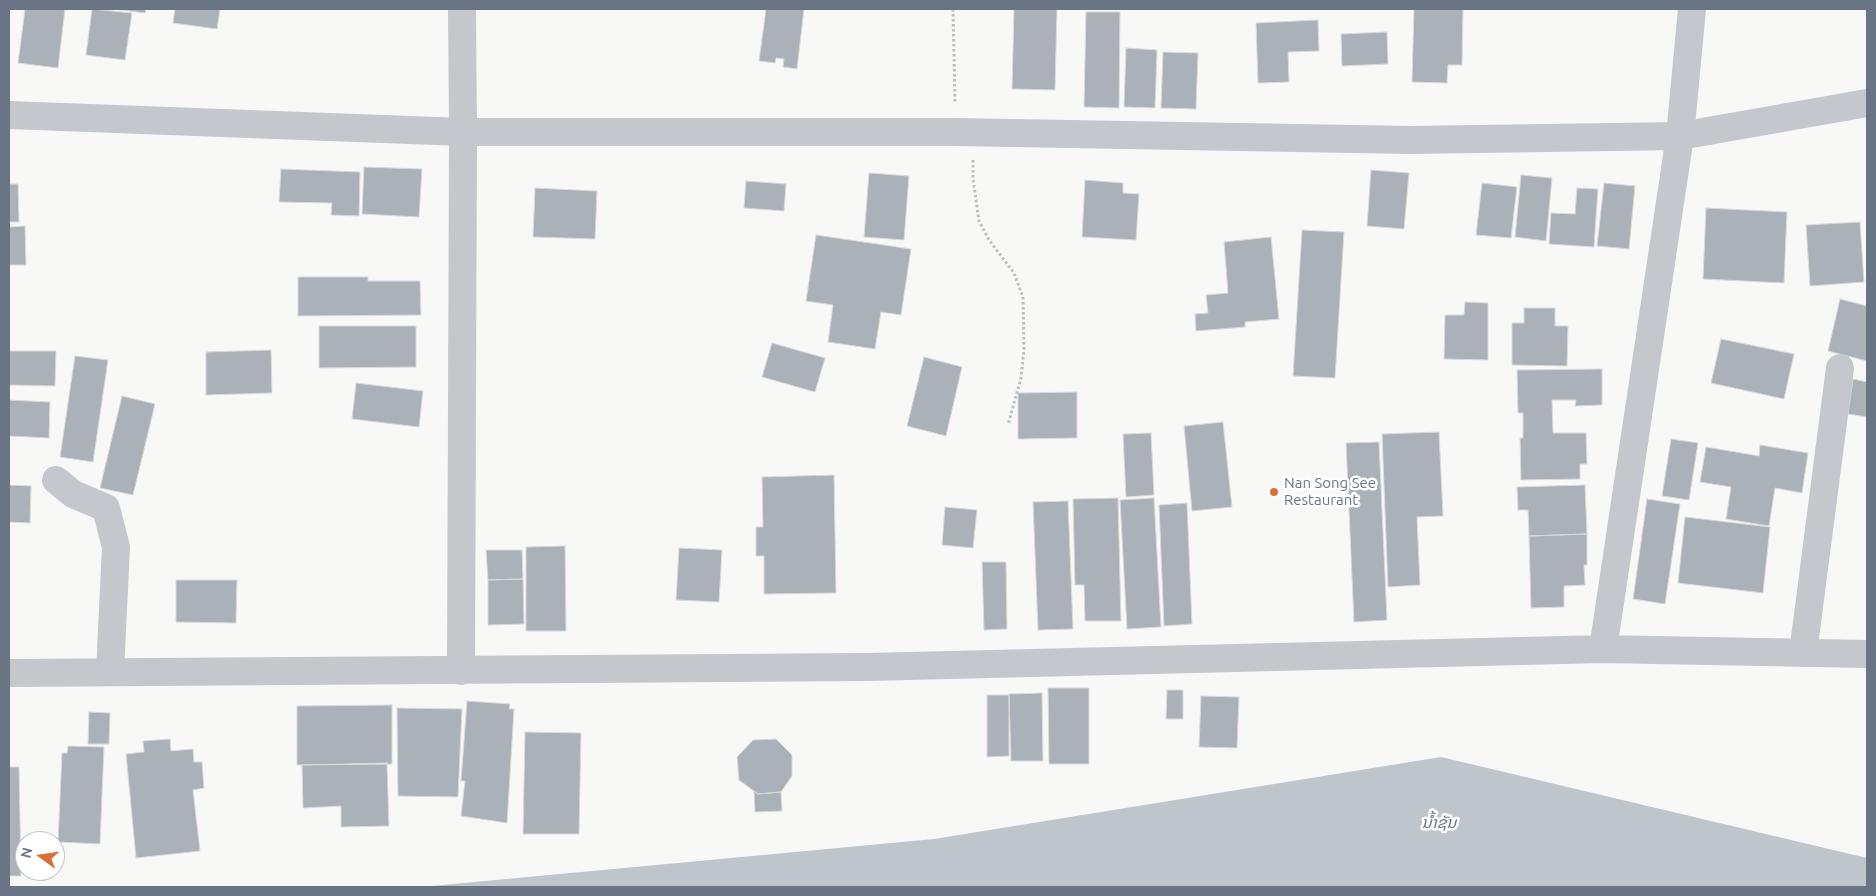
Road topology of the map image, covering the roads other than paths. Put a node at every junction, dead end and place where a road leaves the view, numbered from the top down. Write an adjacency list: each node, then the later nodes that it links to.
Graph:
1 (462, 9): 5 (street)
2 (1692, 9): 6 (street)
3 (1867, 103): 6 (street)
4 (9, 115): 5 (street)
5 (463, 132): 6 (street); 12 (street)
6 (1680, 136): 9 (street)
7 (1840, 368): 10 (street)
8 (56, 480): 13 (street)
9 (1603, 649): 10 (street); 12 (street)
10 (1803, 653): 11 (street)
11 (1867, 654)
12 (461, 671): 13 (street)
13 (110, 672): 14 (street)
14 (9, 674)

